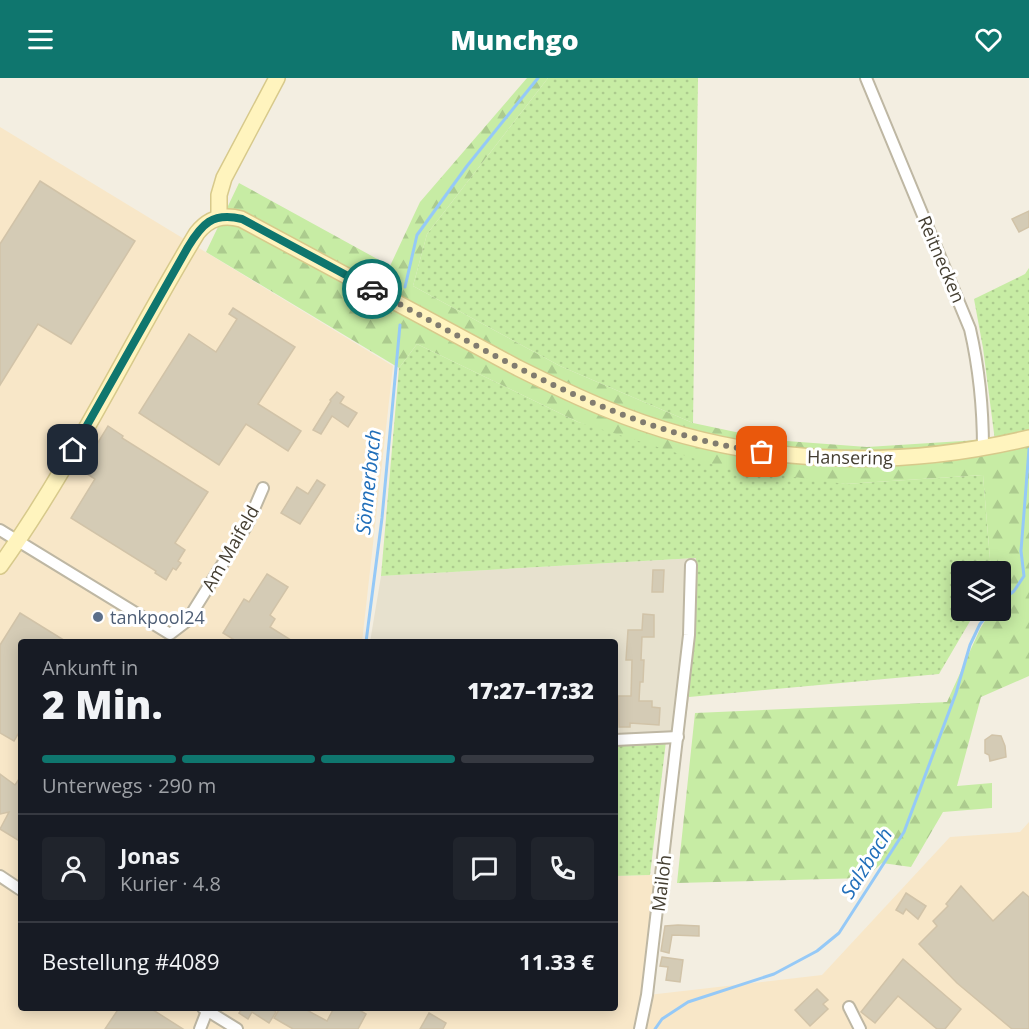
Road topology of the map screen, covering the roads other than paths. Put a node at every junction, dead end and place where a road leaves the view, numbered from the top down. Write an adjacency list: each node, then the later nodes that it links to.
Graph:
1 (277, 78): 3 (street)
2 (866, 78): 5 (street, Reitnecken)
3 (219, 218): 5 (street, Hansering); 8 (street)
4 (1029, 438): 5 (street, Hansering)
5 (983, 449)
6 (263, 488): 8 (street, Am Maifeld)
7 (0, 530): 8 (street, Am Maifeld)
8 (18, 541): 10 (street)
9 (691, 565): 11 (street, Mailoh)
10 (0, 566)
11 (678, 737): 12 (street); 20 (street, Mailoh)
12 (618, 740)
13 (0, 876): 14 (street)
14 (18, 888)
15 (849, 1007): 21 (street)
16 (204, 1011): 18 (street)
17 (208, 1011): 19 (street)
18 (200, 1029)
19 (237, 1029)
20 (640, 1029)
21 (860, 1029)

